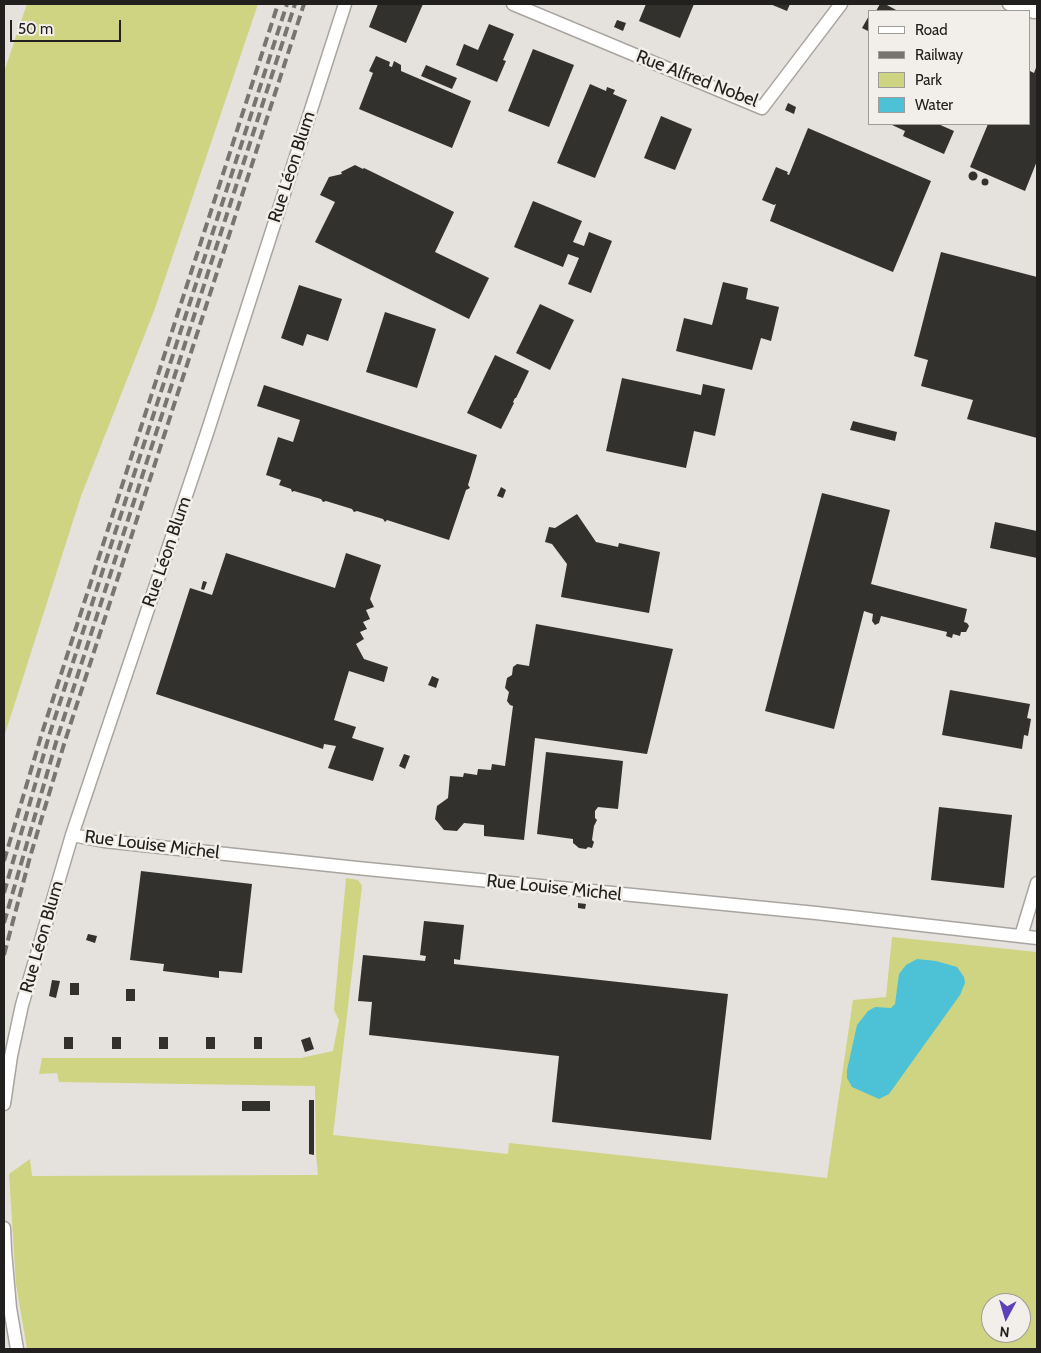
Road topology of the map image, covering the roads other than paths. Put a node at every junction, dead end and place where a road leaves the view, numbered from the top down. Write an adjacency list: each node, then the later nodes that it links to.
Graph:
1 (345, 4): 6 (street, Rue Léon Blum)
2 (512, 4): 3 (street, Rue Alfred Nobel)
3 (841, 4)
4 (1009, 4): 5 (street)
5 (1029, 10)
6 (72, 834): 8 (street, Rue Louise Michel); 10 (street, Rue Léon Blum)
7 (1037, 883): 8 (street)
8 (1021, 936): 9 (street, Rue Louise Michel)
9 (1037, 938)
10 (4, 1104)
11 (4, 1228): 12 (street)
12 (4, 1251): 13 (street)
13 (16, 1349)

